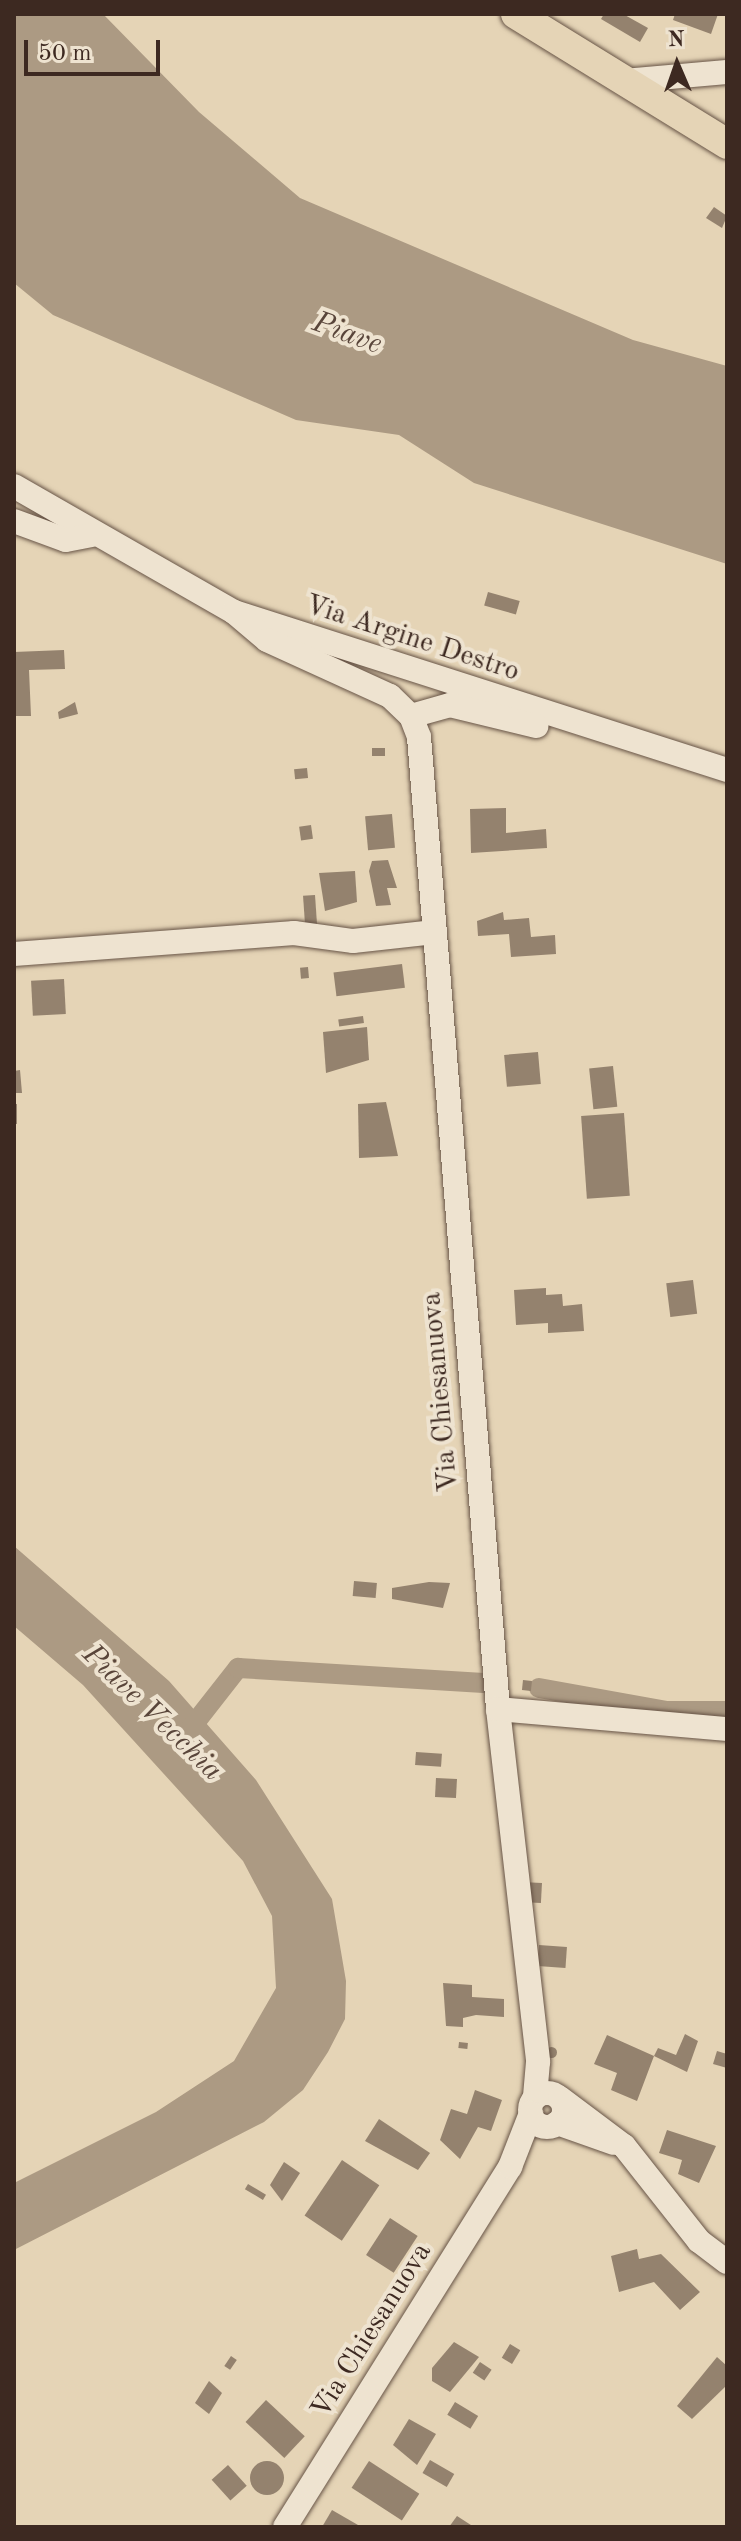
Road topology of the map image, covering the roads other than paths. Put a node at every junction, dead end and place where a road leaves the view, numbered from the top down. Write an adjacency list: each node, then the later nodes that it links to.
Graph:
1 (516, 14): 3 (main road)
2 (727, 72): 3 (street)
3 (624, 81): 4 (main road)
4 (727, 144)
5 (14, 486): 7 (street, Via Argine Destro)
6 (14, 521): 7 (street, Via Argine Destro)
7 (91, 535): 8 (street, Via Argine Destro)
8 (234, 612): 9 (street); 10 (street, Via Argine Destro)
9 (411, 716): 10 (street); 12 (street, Via Chiesanuova)
10 (590, 728): 11 (street, Via Argine Destro)
11 (727, 770)
12 (435, 932): 13 (street); 14 (street, Via Chiesanuova)
13 (14, 954)
14 (498, 1709): 15 (street); 16 (street, Via Chiesanuova)
15 (727, 1729)
16 (545, 2101): 17 (street); 18 (street); 19 (street, Via Chiesanuova)
17 (556, 2124): 18 (street); 19 (street, Via Chiesanuova)
18 (624, 2146): 20 (street)
19 (510, 2167): 21 (street, Via Chiesanuova)
20 (727, 2262)
21 (285, 2527)

